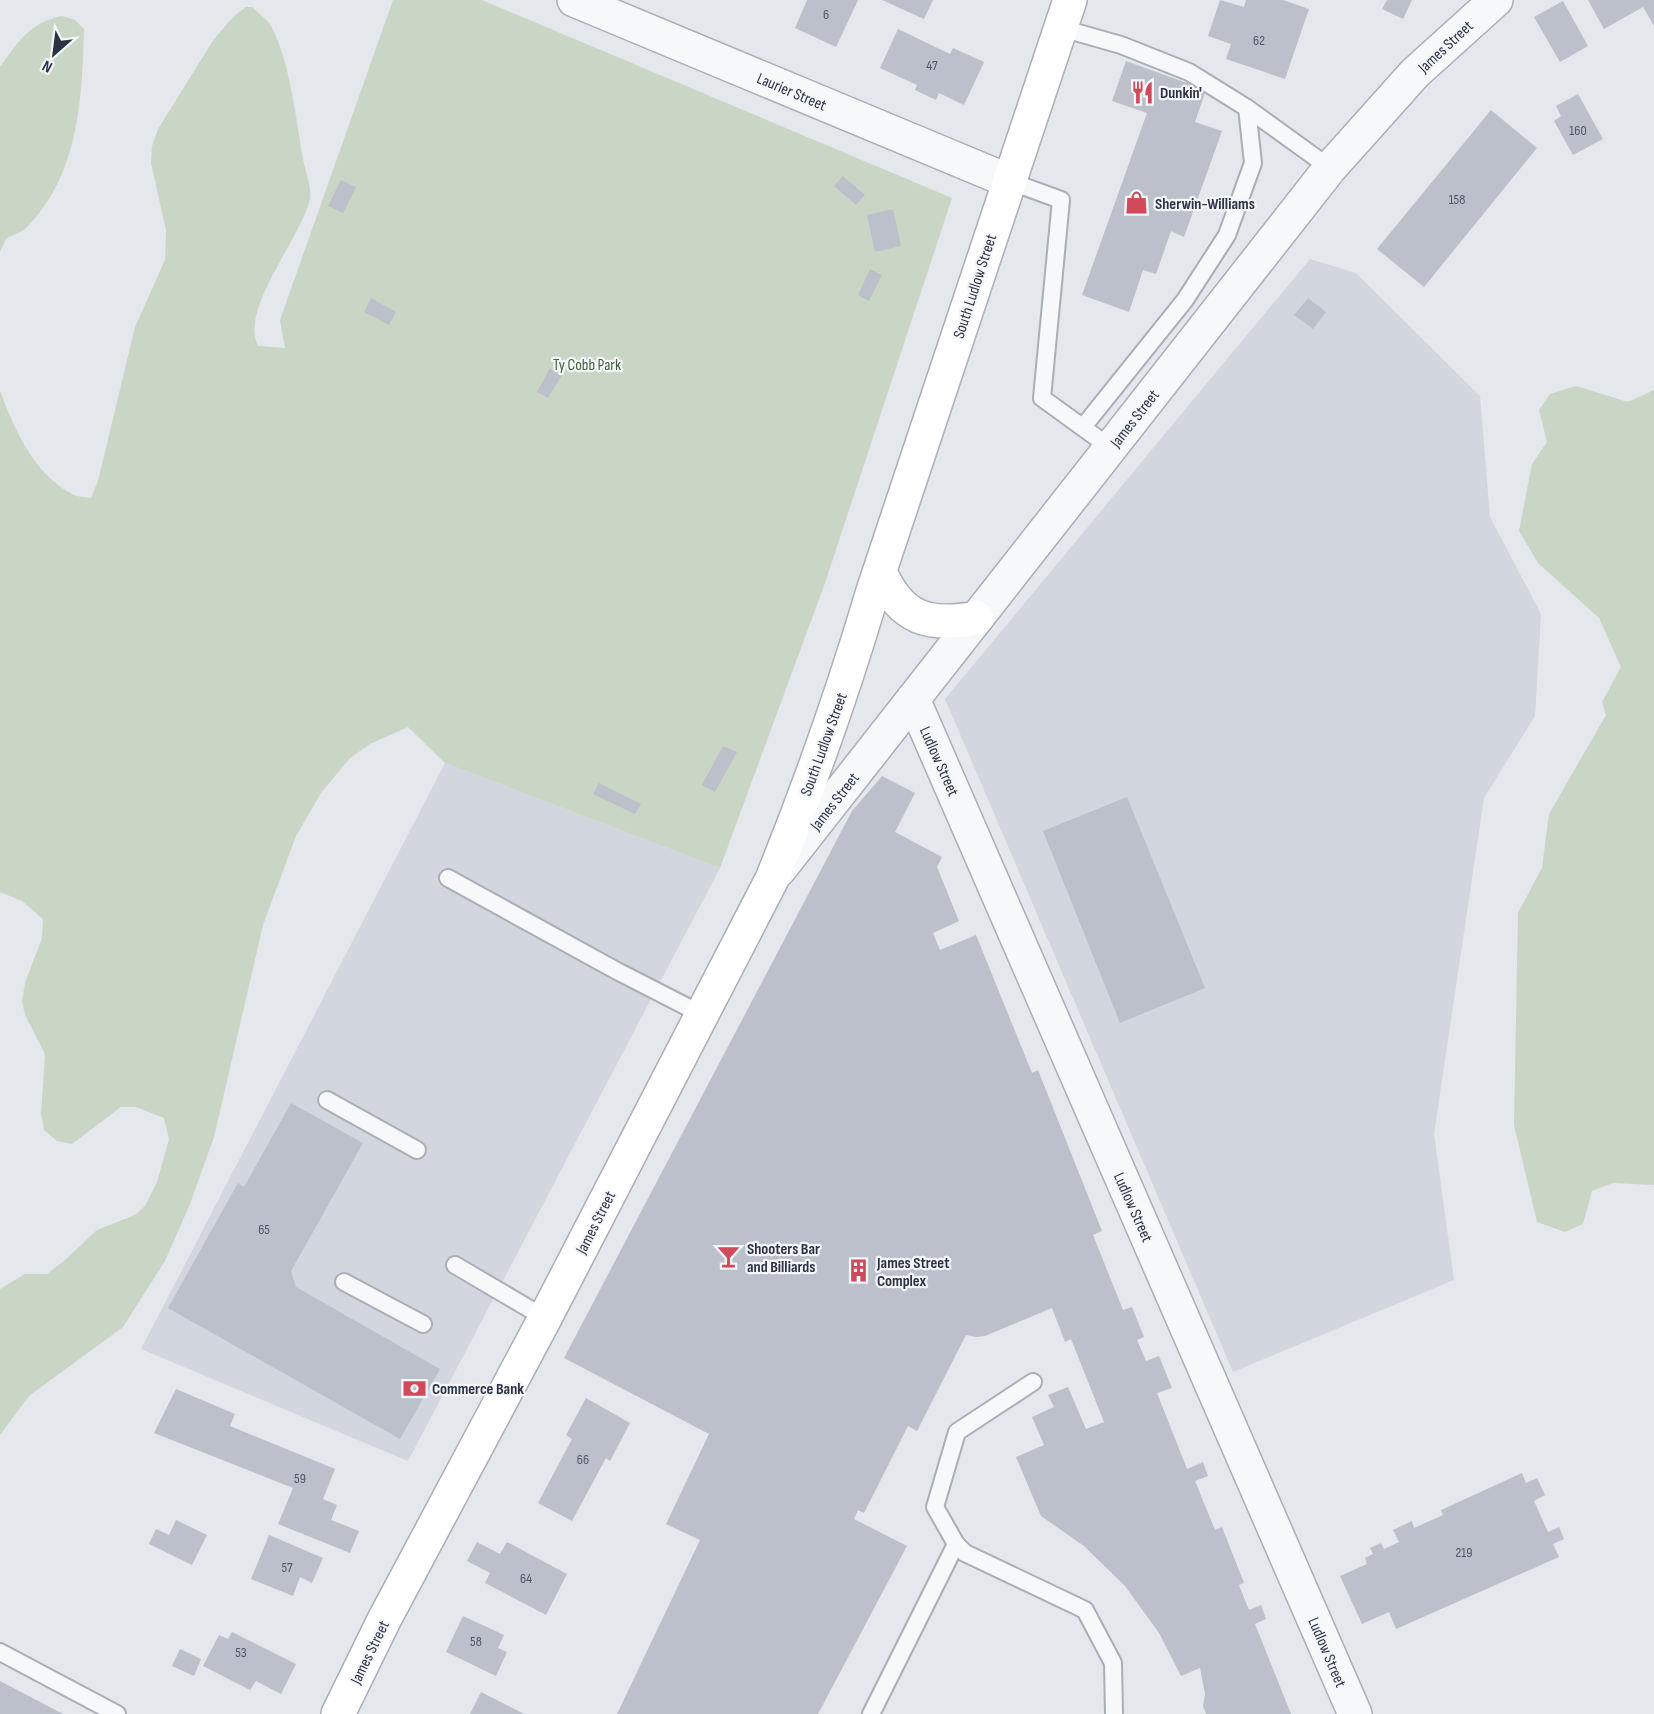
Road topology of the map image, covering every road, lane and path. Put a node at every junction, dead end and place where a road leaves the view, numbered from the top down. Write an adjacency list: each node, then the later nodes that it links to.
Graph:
1 (574, 0): 6 (street, Laurier Street)
2 (1496, 0): 5 (street, James Street)
3 (1065, 14): 4 (lane); 6 (main road, South Ludlow Street)
4 (1247, 108): 5 (lane); 7 (lane)
5 (1330, 168): 8 (street, James Street)
6 (1009, 181): 7 (lane); 9 (main road, South Ludlow Street)
7 (1083, 428): 8 (lane)
8 (1111, 448): 10 (street, James Street)
9 (880, 572): 10 (main road); 13 (main road, South Ludlow Street)
10 (977, 618): 11 (street, James Street)
11 (913, 699): 13 (street, James Street); 28 (street, Ludlow Street)
12 (448, 878): 14 (lane)
13 (772, 879): 14 (main road, James Street)
14 (703, 1015): 19 (main road, James Street)
15 (327, 1100): 16 (lane)
16 (417, 1150)
17 (455, 1265): 19 (lane)
18 (344, 1282): 20 (lane)
19 (545, 1318): 25 (main road, James Street)
20 (423, 1324)
21 (1033, 1382): 22 (lane)
22 (956, 1544): 26 (lane); 27 (lane)
23 (0, 1652): 24 (lane)
24 (117, 1714)
25 (338, 1714)
26 (871, 1714)
27 (1114, 1714)
28 (1355, 1714)

